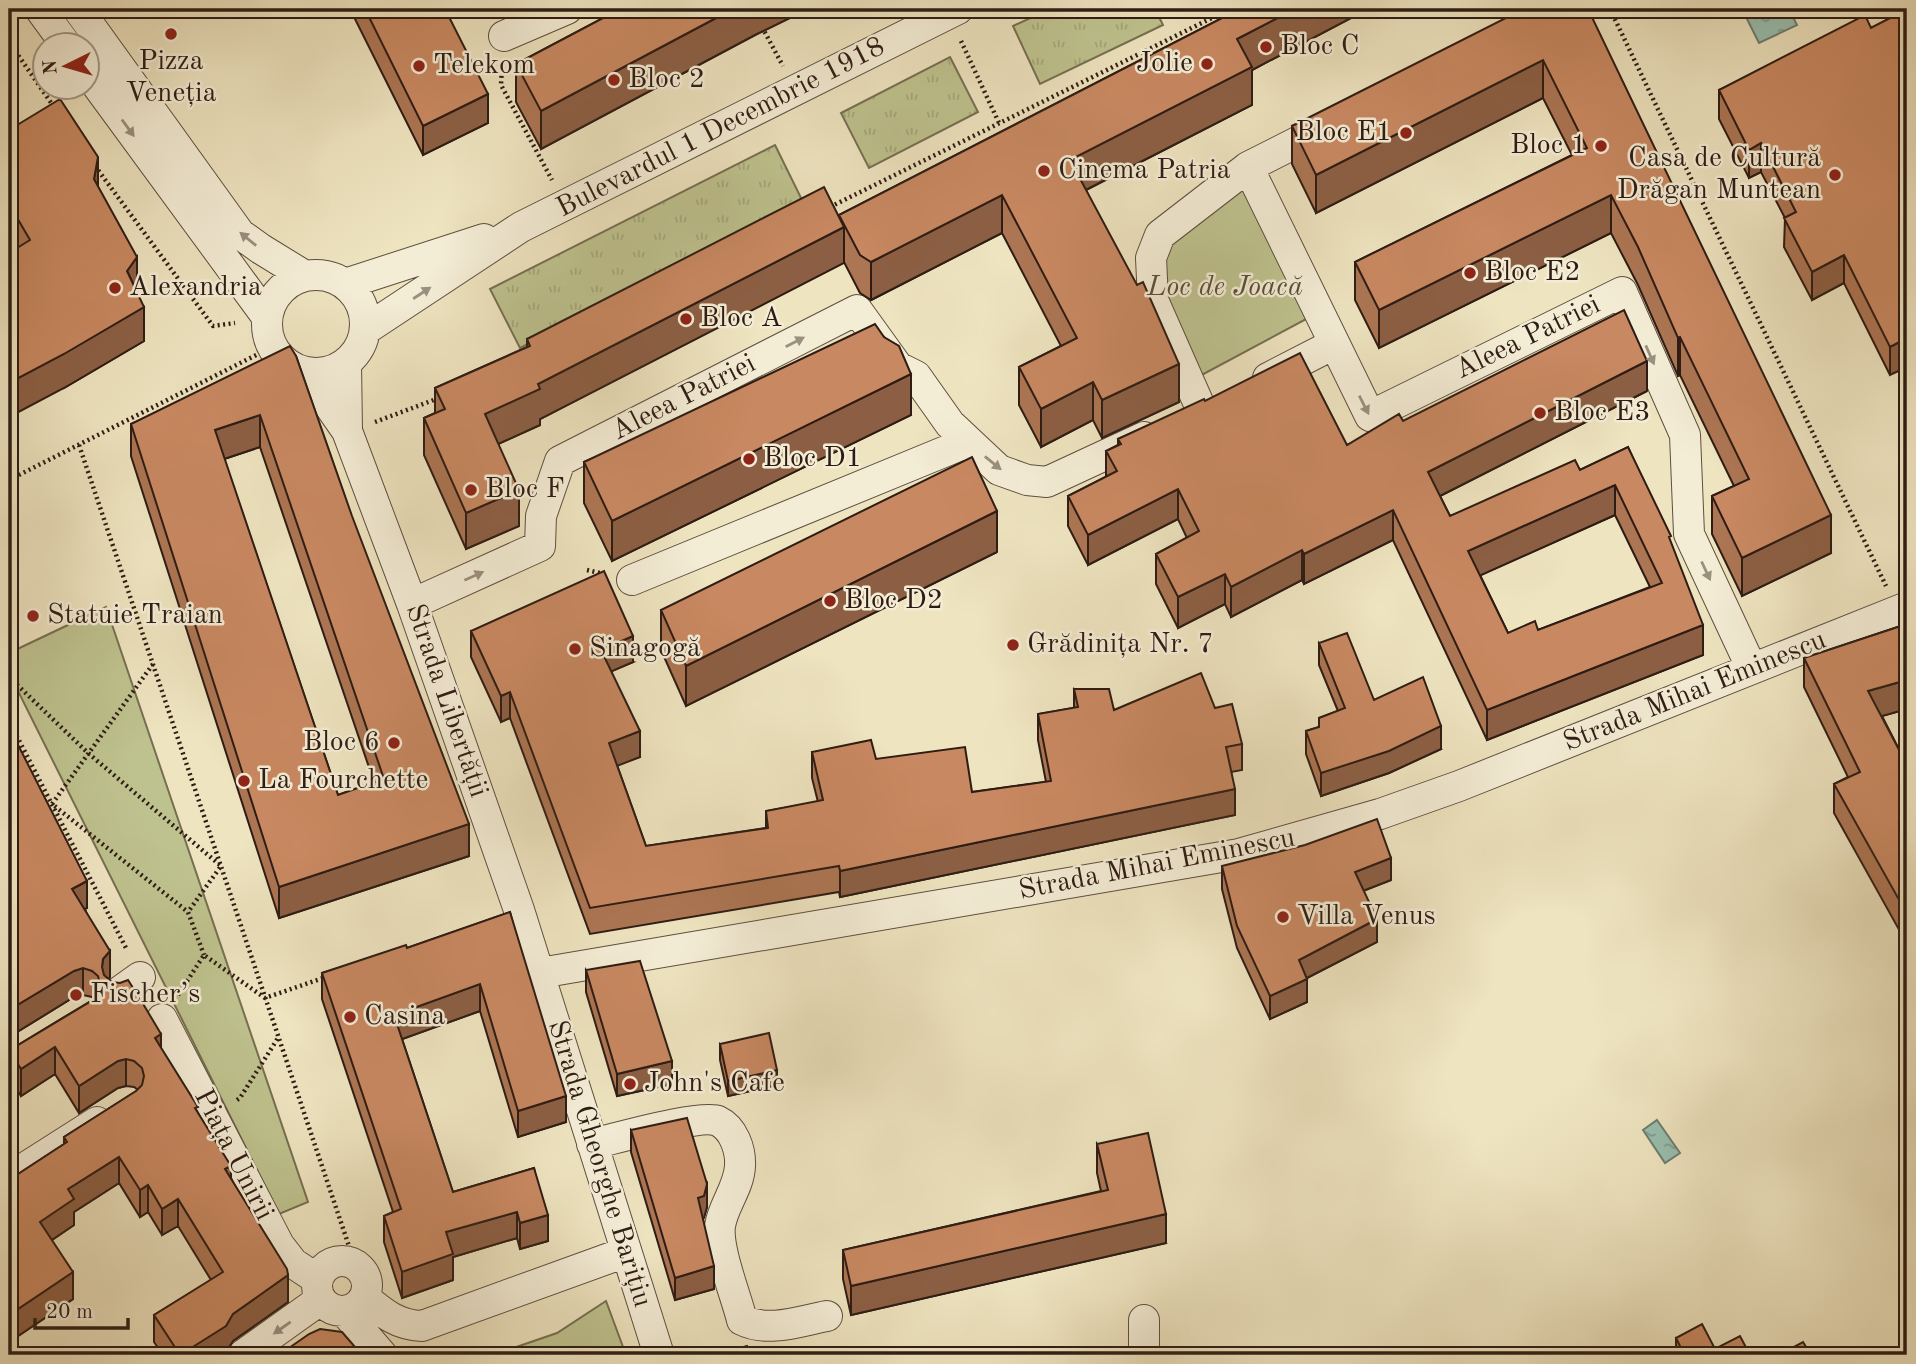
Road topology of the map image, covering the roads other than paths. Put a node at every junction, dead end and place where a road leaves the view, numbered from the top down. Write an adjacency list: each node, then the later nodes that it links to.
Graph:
1 (40, 9): 5 (street)
2 (78, 9): 11 (street, one-way to 2)
3 (567, 9): 6 (street)
4 (953, 11): 10 (street, Bulevardul 1 Decembrie 1918)
5 (57, 32)
6 (504, 36)
7 (102, 92): 13 (street, one-way to 13)
8 (1357, 112): 9 (street)
9 (1248, 167): 15 (street, Aleea Patriei); 18 (street)
10 (522, 227): 12 (street); 14 (street, one-way to 10)
11 (305, 276): 12 (street); 13 (street)
12 (345, 284): 14 (street)
13 (267, 317): 17 (street)
14 (365, 330): 16 (street)
15 (1334, 344): 18 (street, Aleea Patriei); 24 (street, Aleea Patriei, one-way to 24)
16 (346, 363): 17 (street); 19 (street, Strada Libertății)
17 (306, 372): 19 (street, Strada Libertății)
18 (1202, 410): 20 (street, Aleea Patriei, one-way to 18)
19 (347, 431): 22 (street, Strada Libertății)
20 (968, 442): 21 (street); 22 (street, Aleea Patriei, one-way to 20)
21 (632, 580)
22 (412, 604): 25 (street, Strada Libertății)
23 (1903, 609): 24 (street, Strada Mihai Eminescu)
24 (1752, 669): 25 (street, Strada Mihai Eminescu)
25 (540, 973): 28 (street, Strada Gheorghe Barițiu)
26 (162, 1020): 31 (street, Piața Unirii)
27 (115, 1111): 29 (street)
28 (592, 1144): 30 (street, Strada Gheorghe Barițiu); 32 (street)
29 (9, 1178)
30 (626, 1252): 31 (street); 36 (street, Strada Gheorghe Barițiu)
31 (337, 1297): 31 (street); 34 (street, one-way to 34); 35 (street)
32 (827, 1315)
33 (1144, 1320): 37 (street)
34 (243, 1355)
35 (382, 1355)
36 (659, 1355)
37 (1144, 1355)

